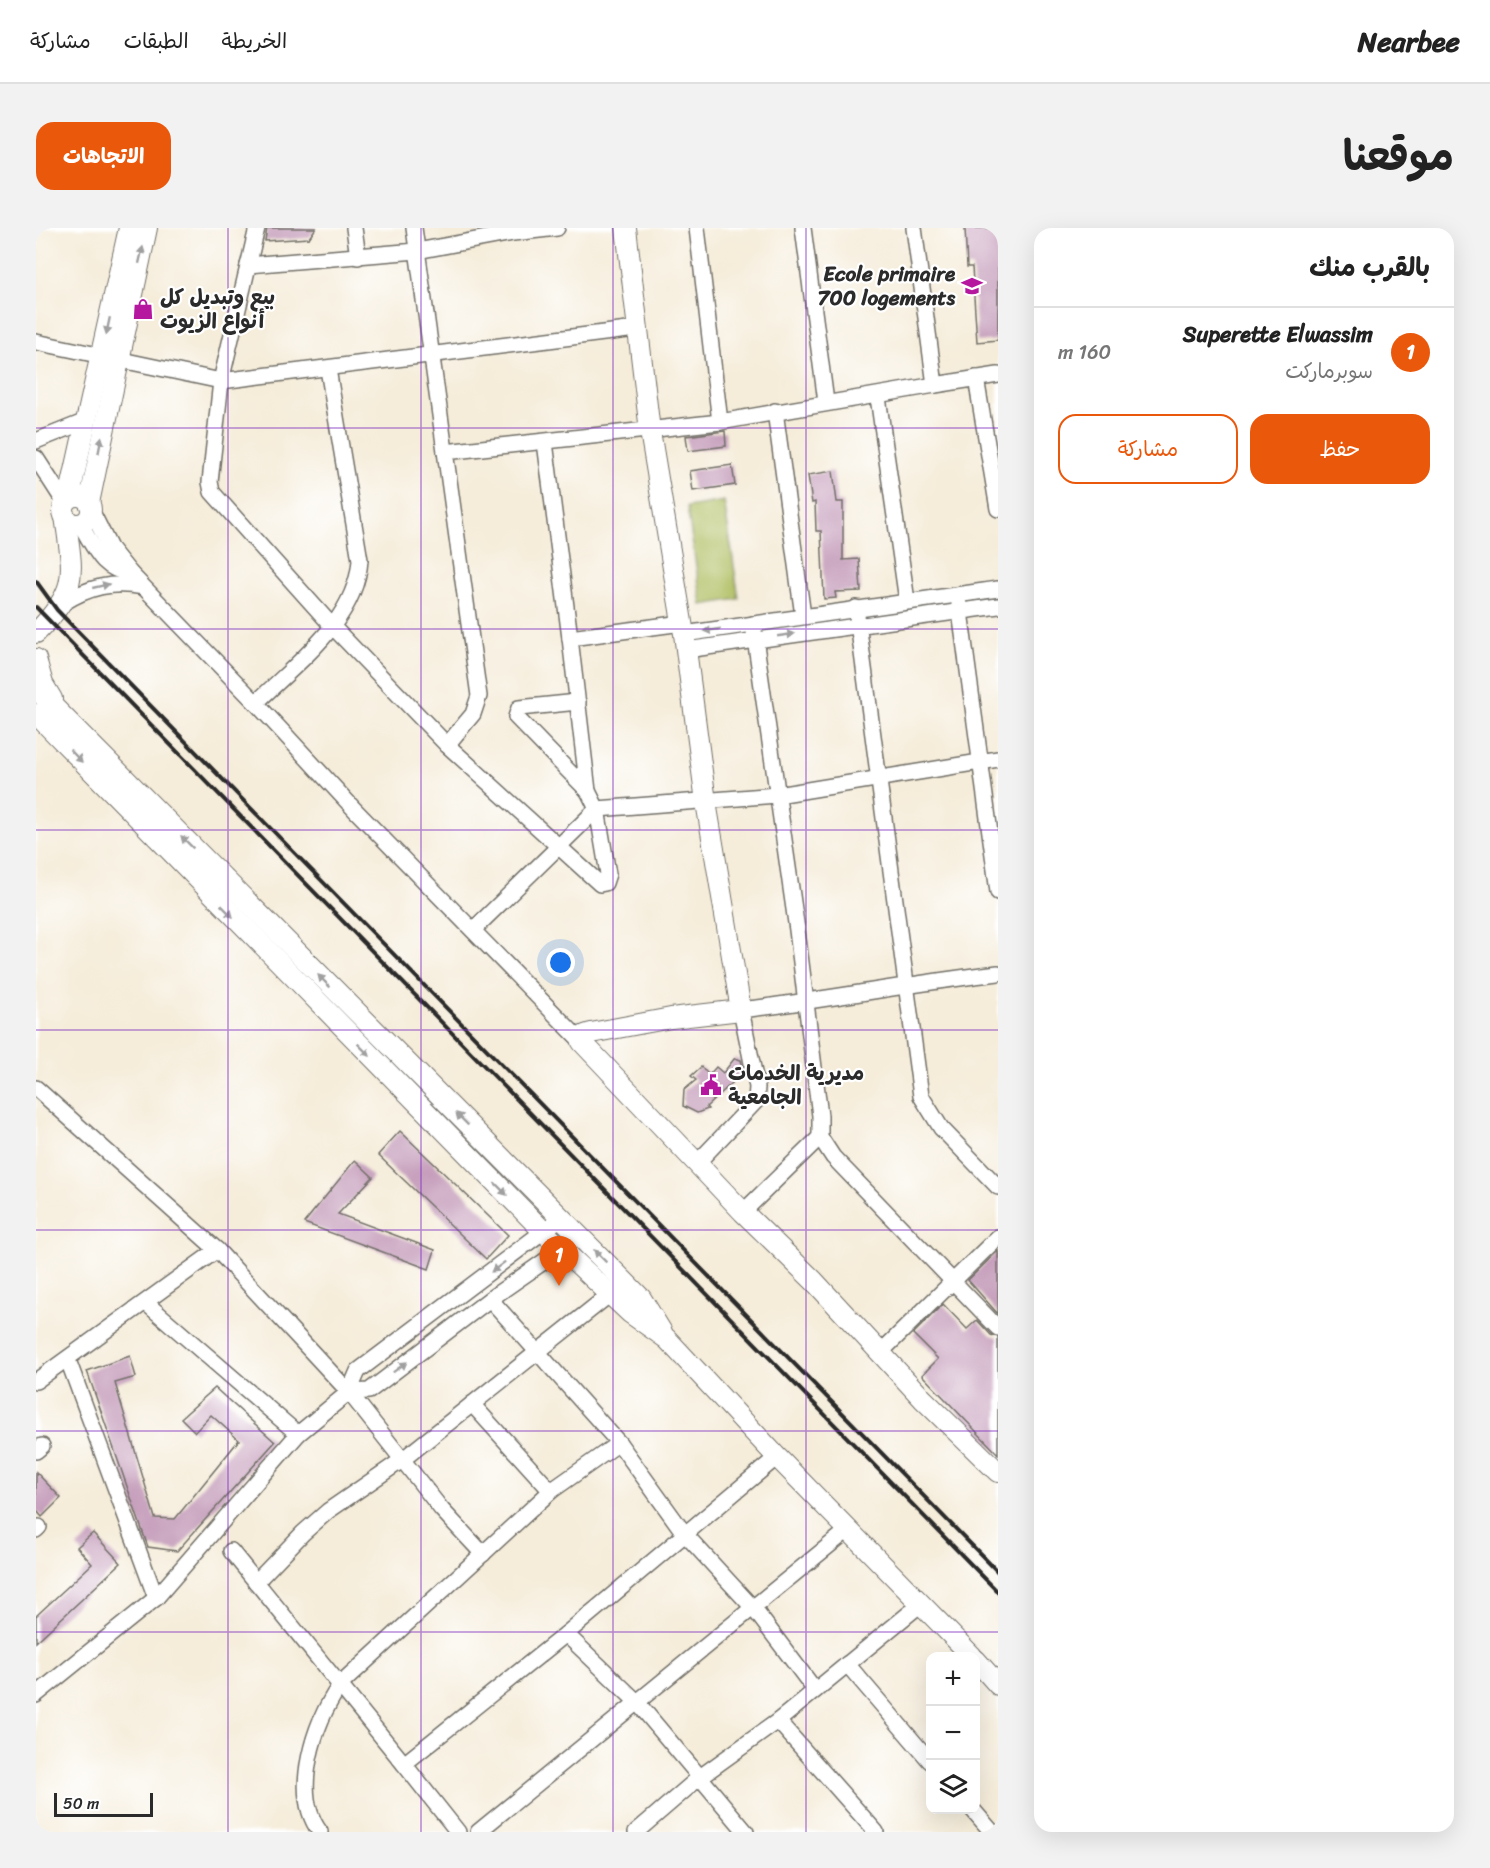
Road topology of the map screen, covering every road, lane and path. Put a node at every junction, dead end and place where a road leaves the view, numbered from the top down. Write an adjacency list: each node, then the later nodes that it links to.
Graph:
1 (129, 228): 18 (street, one-way to 18)
2 (147, 228): 18 (street, one-way to 2)
3 (257, 228): 14 (street)
4 (354, 228): 13 (street)
5 (414, 228): 12 (street)
6 (557, 228): 11 (street)
7 (626, 228): 15 (street)
8 (697, 228): 28 (street)
9 (803, 228): 25 (street)
10 (914, 228): 23 (street)
11 (513, 230): 12 (street)
12 (417, 251): 13 (street); 17 (street)
13 (357, 257): 14 (street)
14 (248, 265): 22 (street)
15 (636, 329): 17 (street); 29 (street)
16 (36, 342): 18 (street)
17 (432, 354): 19 (street); 32 (street)
18 (110, 357): 22 (street); 27 (street); 35 (street, one-way to 18)
19 (328, 369): 22 (street); 46 (street)
20 (998, 375): 21 (street)
21 (976, 378): 23 (street); 34 (street)
22 (221, 381): 46 (street)
23 (934, 385): 24 (street)
24 (878, 397): 25 (street); 39 (street)
25 (826, 402): 26 (street)
26 (775, 411): 28 (street); 44 (street)
27 (87, 421): 30 (street); 35 (street)
28 (720, 422): 29 (street)
29 (650, 431): 31 (street); 49 (street)
30 (36, 441)
31 (545, 442): 32 (street); 50 (street)
32 (445, 452): 57 (street)
33 (36, 458): 35 (street)
34 (998, 509)
35 (77, 511): 36 (street); 40 (street)
36 (143, 587): 40 (street, one-way to 36); 54 (street)
37 (998, 589): 38 (street)
38 (957, 594): 39 (street); 43 (street)
39 (907, 601): 42 (street)
40 (63, 603): 48 (street)
41 (998, 606): 43 (street)
42 (856, 608): 44 (street); 45 (street)
43 (960, 612): 45 (street); 59 (street)
44 (803, 616): 47 (street)
45 (858, 625): 47 (street, one-way to 45); 60 (street)
46 (333, 627): 54 (street); 57 (street)
47 (754, 632): 49 (street); 62 (street)
48 (36, 633)
49 (684, 636): 50 (street); 63 (street)
50 (570, 638): 53 (street)
51 (36, 659): 56 (street)
52 (36, 689): 56 (street)
53 (578, 702): 61 (street); 61 (street)
54 (256, 703): 67 (street)
55 (36, 714): 79 (street, one-way to 79)
56 (63, 716): 78 (street, one-way to 56)
57 (447, 745): 65 (street)
58 (998, 759): 59 (street)
59 (981, 761): 60 (street); 66 (street)
60 (879, 778): 62 (street); 69 (street)
61 (588, 791): 64 (street)
62 (777, 795): 63 (street); 70 (street)
63 (706, 802): 64 (street); 71 (street)
64 (597, 810): 65 (street); 65 (street)
65 (558, 848): 67 (street)
66 (998, 892)
67 (473, 930): 72 (street)
68 (998, 973): 69 (street)
69 (907, 984): 70 (street); 76 (street)
70 (806, 1002): 71 (street); 74 (street)
71 (741, 1010): 72 (street); 75 (street)
72 (582, 1041): 75 (street)
73 (36, 1088): 83 (street)
74 (820, 1137): 77 (street); 84 (street)
75 (698, 1162): 77 (street)
76 (998, 1186)
77 (742, 1212): 91 (street)
78 (561, 1218): 79 (street); 80 (street)
79 (545, 1233): 82 (street); 94 (street, one-way to 94)
80 (577, 1233): 82 (street); 89 (street, one-way to 80)
81 (998, 1238): 84 (street)
82 (562, 1249): 85 (street); 86 (street)
83 (217, 1250): 87 (street); 94 (street)
84 (951, 1281): 88 (street); 91 (street)
85 (609, 1294): 89 (street); 90 (street)
86 (490, 1299): 90 (street); 94 (street, one-way to 86)
87 (146, 1303): 92 (street); 96 (street)
88 (998, 1328)
89 (667, 1339): 98 (street)
90 (537, 1351): 95 (street); 97 (street)
91 (880, 1353): 100 (street)
92 (68, 1360): 93 (street); 107 (street)
93 (36, 1381)
94 (349, 1392): 96 (street); 99 (street)
95 (472, 1404): 99 (street); 101 (street)
96 (298, 1434): 107 (street)
97 (619, 1443): 101 (street); 103 (street)
98 (777, 1457): 102 (street); 103 (street)
99 (402, 1460): 105 (street); 106 (street)
100 (998, 1472)
101 (551, 1491): 105 (street)
102 (848, 1530): 108 (street); 109 (street)
103 (684, 1533): 109 (street); 110 (street)
104 (231, 1551): 106 (street)
105 (483, 1554): 114 (street)
106 (256, 1582): 114 (street)
107 (156, 1598): 117 (street)
108 (922, 1603): 111 (street); 112 (street)
109 (754, 1609): 116 (street); 118 (street)
110 (566, 1634): 118 (street); 121 (street)
111 (968, 1652)
112 (847, 1664): 116 (street); 120 (street)
113 (980, 1665): 115 (street)
114 (340, 1685): 121 (street); 124 (street)
115 (998, 1685)
116 (815, 1690): 119 (street)
117 (36, 1695)
118 (636, 1701): 122 (street); 126 (street)
119 (778, 1721): 122 (street); 129 (street)
120 (929, 1760)
121 (404, 1764): 125 (street)
122 (700, 1778): 127 (street); 128 (street)
123 (976, 1814): 130 (street)
124 (320, 1832)
125 (458, 1832)
126 (478, 1832)
127 (636, 1832)
128 (747, 1832)
129 (876, 1832)
130 (992, 1832)

